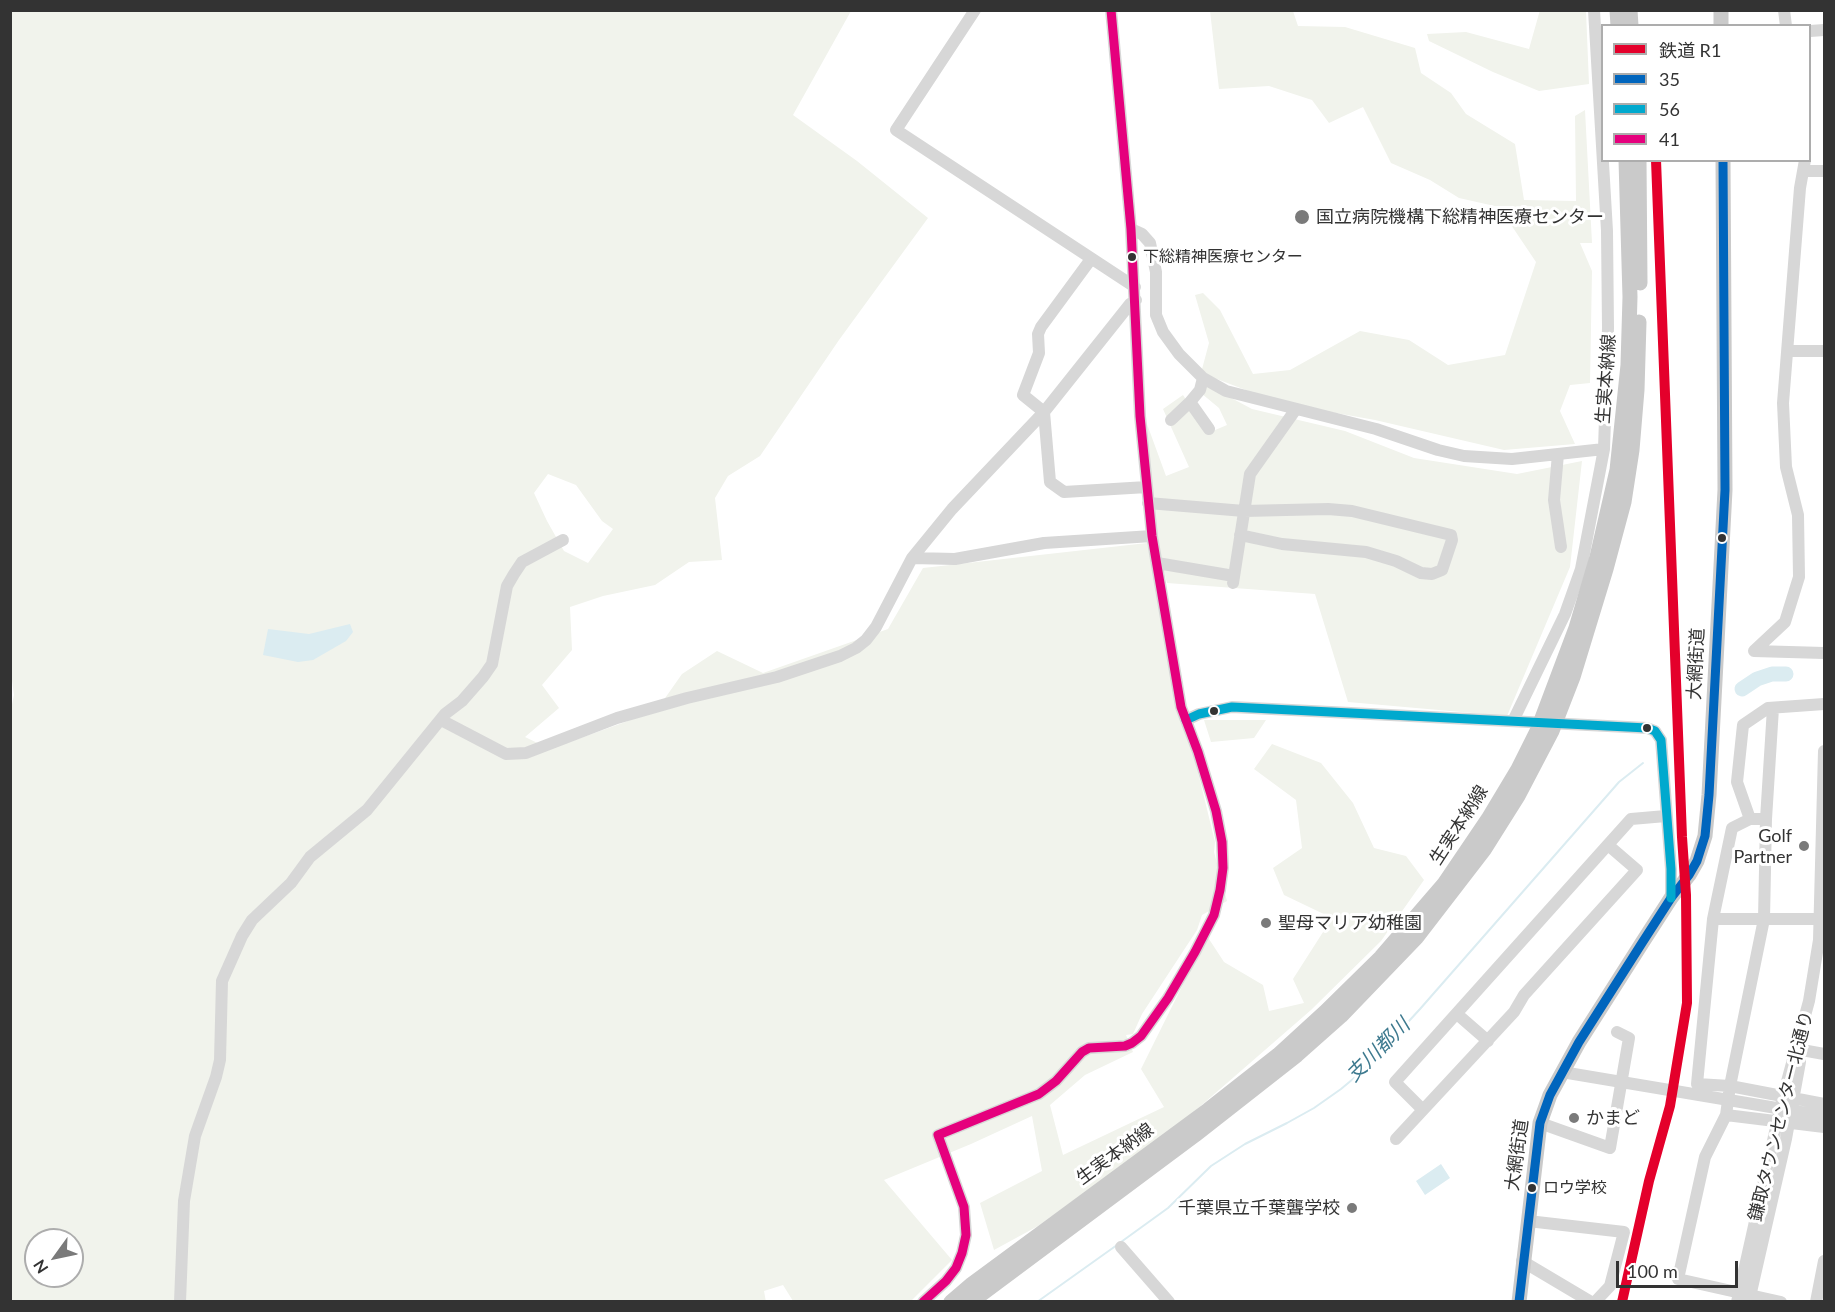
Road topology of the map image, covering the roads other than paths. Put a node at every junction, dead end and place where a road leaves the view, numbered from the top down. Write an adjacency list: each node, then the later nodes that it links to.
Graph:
1 (975, 10): 12 (street)
2 (1111, 10): 11 (street)
3 (1594, 10): 4 (street)
4 (1601, 129)
5 (1603, 162): 22 (street)
6 (1626, 162): 73 (main road, 生実本納線)
7 (1639, 162): 74 (main road, 生実本納線)
8 (1723, 162): 45 (main road, 大網街道)
9 (1804, 166): 10 (street); 14 (street)
10 (1824, 171)
11 (1131, 229): 13 (street); 16 (street)
12 (1091, 259): 13 (street); 19 (street)
13 (1135, 294): 19 (street); 24 (street)
14 (1788, 351): 15 (street); 33 (street)
15 (1824, 351)
16 (1203, 378): 17 (street); 18 (street)
17 (1190, 402): 20 (street); 21 (street)
18 (1296, 410): 23 (street); 26 (street)
19 (1044, 411): 24 (street); 31 (street)
20 (1171, 420)
21 (1209, 429)
22 (1604, 449): 23 (street); 38 (street)
23 (1558, 454): 30 (street)
24 (1147, 487): 25 (street)
25 (1148, 503): 26 (street); 27 (street)
26 (1244, 511): 28 (street); 28 (street)
27 (1152, 536): 31 (street); 32 (street)
28 (1240, 536): 32 (street)
29 (563, 540): 36 (street)
30 (1561, 547)
31 (912, 558): 36 (street)
32 (1157, 563): 37 (street)
33 (1824, 653)
34 (1824, 704): 35 (street)
35 (1773, 708): 42 (street); 43 (street)
36 (441, 720): 71 (street)
37 (1186, 720): 38 (street); 72 (street)
38 (1520, 721): 41 (street)
39 (1824, 751): 40 (street, 鎌取タウンセンター北通り)
40 (1824, 789): 48 (street, 鎌取タウンセンター北通り)
41 (1666, 816): 44 (street); 45 (street)
42 (1750, 819): 43 (street); 46 (street)
43 (1766, 819): 47 (street)
44 (1608, 846): 50 (street); 52 (street)
45 (1671, 898): 55 (main road, 大網街道)
46 (1713, 919): 47 (street); 56 (street)
47 (1764, 919): 48 (street); 56 (street)
48 (1820, 919): 49 (street, 鎌取タウンセンター北通り)
49 (1819, 940): 53 (street); 57 (street, 鎌取タウンセンター北通り)
50 (1457, 1014): 52 (street); 59 (street)
51 (1617, 1032): 63 (street)
52 (1488, 1041): 59 (street)
53 (1802, 1050): 54 (street); 57 (street)
54 (1824, 1054)
55 (1562, 1072): 61 (street); 63 (main road, 大網街道)
56 (1730, 1086): 57 (street); 60 (street)
57 (1789, 1097): 58 (street); 62 (street, 鎌取タウンセンター北通り)
58 (1824, 1104)
59 (1423, 1110): 65 (street)
60 (1726, 1114): 62 (street); 70 (street)
61 (1824, 1116)
62 (1783, 1120): 64 (street); 70 (street, 鎌取タウンセンター北通り)
63 (1539, 1123): 66 (main road, 大網街道)
64 (1824, 1126)
65 (1396, 1139)
66 (1528, 1221): 68 (main road, 大網街道); 77 (street)
67 (1121, 1246): 75 (street)
68 (1522, 1261): 76 (main road, 大網街道); 77 (street)
69 (1824, 1261): 79 (street)
70 (1744, 1297): 78 (street)
71 (180, 1302)
72 (923, 1302)
73 (951, 1302)
74 (971, 1302)
75 (1169, 1302)
76 (1519, 1302)
77 (1593, 1302)
78 (1781, 1302)
79 (1816, 1302)

